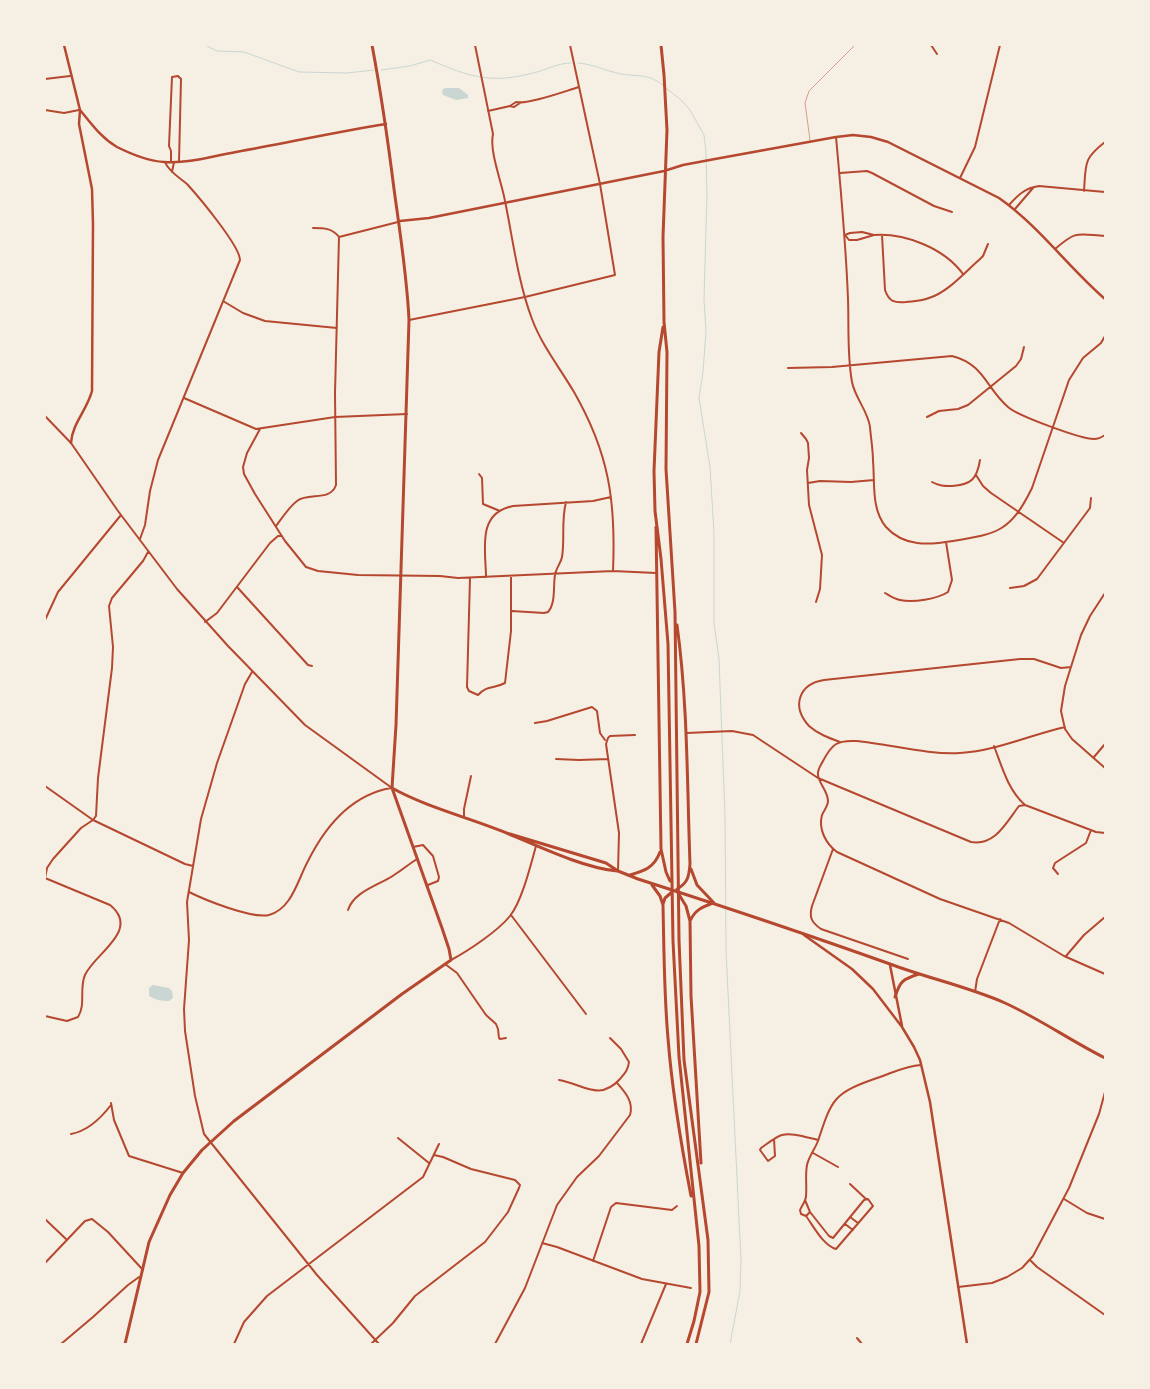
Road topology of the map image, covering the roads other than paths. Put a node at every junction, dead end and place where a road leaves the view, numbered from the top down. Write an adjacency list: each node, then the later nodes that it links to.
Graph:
1 (64, 45): 10 (street)
2 (372, 45): 16 (main road)
3 (475, 45): 15 (street)
4 (570, 45): 12 (street)
5 (661, 45): 23 (main road)
6 (855, 45): 18 (lane)
7 (931, 45): 9 (street)
8 (1000, 45): 26 (street)
9 (936, 54)
10 (70, 76): 11 (street); 14 (street)
11 (45, 79)
12 (580, 87): 15 (street); 27 (street)
13 (45, 110): 14 (street)
14 (80, 110): 20 (street); 65 (street)
15 (488, 111): 31 (street)
16 (386, 124): 22 (street); 35 (main road)
17 (836, 137): 18 (street); 25 (street); 26 (street)
18 (810, 141): 23 (street)
19 (1105, 142): 29 (street)
20 (166, 162): 21 (street); 24 (street)
21 (173, 162): 22 (street); 22 (street); 24 (street)
22 (180, 162)
23 (664, 171): 27 (street); 49 (main road)
24 (172, 172): 47 (street)
25 (840, 172): 34 (street); 37 (street)
26 (959, 177): 32 (street)
27 (600, 184): 31 (street); 45 (street)
28 (1033, 187): 29 (street); 32 (street); 33 (street)
29 (1084, 191): 30 (street)
30 (1105, 192)
31 (506, 202): 35 (street); 45 (street)
32 (1009, 205): 33 (street)
33 (1015, 209): 43 (street)
34 (952, 212)
35 (400, 221): 41 (street); 48 (main road)
36 (313, 228): 41 (street)
37 (845, 235): 38 (street); 38 (street); 53 (street)
38 (874, 235): 39 (street)
39 (882, 235): 44 (street); 44 (street)
40 (1105, 236): 43 (street)
41 (340, 237): 50 (street)
42 (988, 244): 44 (street)
43 (1055, 249): 46 (street)
44 (963, 274)
45 (525, 297): 48 (street); 72 (street)
46 (1105, 299)
47 (223, 302): 50 (street); 56 (street)
48 (409, 320): 57 (main road)
49 (664, 322): 77 (main road); 98 (main road)
50 (337, 328): 60 (street)
51 (1105, 336): 61 (street)
52 (1024, 347): 55 (street)
53 (851, 366): 54 (street); 55 (street); 69 (street)
54 (788, 368)
55 (990, 386): 59 (street); 61 (street)
56 (184, 398): 62 (street); 81 (street)
57 (407, 414): 60 (street); 88 (main road)
58 (45, 416): 65 (street)
59 (927, 416)
60 (335, 417): 62 (street); 79 (street)
61 (1052, 426): 64 (street); 75 (street)
62 (260, 429): 79 (street)
63 (801, 433): 71 (street)
64 (1105, 435)
65 (71, 444): 78 (street)
66 (980, 460): 68 (street)
67 (479, 474): 76 (street)
68 (976, 475): 70 (street); 75 (street)
69 (874, 480): 71 (street); 82 (street)
70 (932, 482)
71 (808, 483): 96 (street)
72 (611, 497): 74 (street); 85 (street)
73 (1092, 498): 83 (street)
74 (566, 502): 76 (street); 87 (street)
75 (1018, 510): 82 (street); 83 (street)
76 (500, 511): 90 (street)
77 (656, 511): 86 (main road); 186 (main road)
78 (121, 515): 81 (street); 99 (street)
79 (276, 526): 80 (street)
80 (282, 536): 88 (street); 92 (street)
81 (139, 540): 84 (street)
82 (946, 542): 94 (street)
83 (1064, 543): 93 (street)
84 (148, 552): 100 (street); 122 (street)
85 (613, 571): 86 (street); 87 (street)
86 (656, 573): 128 (main road)
87 (555, 574): 89 (street); 97 (street)
88 (402, 576): 91 (street); 119 (main road)
89 (511, 576): 90 (street); 97 (street)
90 (486, 577): 91 (street)
91 (470, 578): 97 (street)
92 (237, 587): 100 (street); 101 (street)
93 (1010, 588)
94 (885, 593)
95 (1105, 593): 102 (street)
96 (816, 602)
97 (512, 611)
98 (676, 612): 106 (main road); 179 (main road)
99 (45, 620)
100 (206, 622): 103 (street)
101 (312, 666)
102 (1071, 667): 105 (street); 109 (street)
103 (252, 672): 119 (street); 132 (street)
104 (535, 723): 108 (street)
105 (1065, 727): 111 (street); 112 (street)
106 (686, 733): 117 (street); 131 (main road)
107 (635, 734): 108 (street)
108 (606, 742): 114 (street)
109 (840, 742): 111 (street); 117 (street)
110 (1105, 744): 112 (street)
111 (994, 746): 120 (street)
112 (1093, 758): 115 (street)
113 (556, 759): 114 (street)
114 (608, 759): 133 (street)
115 (1105, 768)
116 (471, 776): 121 (street)
117 (818, 778): 120 (street); 129 (street)
118 (45, 786): 122 (street)
119 (392, 788): 121 (main road); 127 (main road); 140 (street)
120 (1025, 805): 123 (street)
121 (464, 817): 125 (main road)
122 (93, 820): 132 (street); 136 (street)
123 (1091, 830): 124 (street); 134 (street)
124 (1105, 833)
125 (510, 834): 126 (main road); 133 (main road)
126 (536, 846): 133 (main road); 144 (street)
127 (413, 847): 130 (main road); 138 (street)
128 (661, 849): 135 (main road); 139 (main road)
129 (833, 849): 146 (street); 150 (street)
130 (417, 859): 138 (main road); 143 (street)
131 (690, 864): 139 (main road); 141 (main road)
132 (193, 866): 140 (street)
133 (618, 871): 135 (main road)
134 (1058, 874)
135 (630, 876): 137 (main road)
136 (45, 878): 159 (street)
137 (650, 883): 139 (main road); 142 (main road)
138 (426, 886): 151 (main road)
139 (675, 890): 141 (main road); 142 (main road); 147 (main road)
140 (188, 892): 172 (street)
141 (716, 904): 147 (main road); 148 (main road)
142 (663, 906): 186 (main road)
143 (348, 910)
144 (511, 915): 151 (street); 158 (street)
145 (1105, 917): 149 (street)
146 (1000, 919): 149 (street); 156 (street)
147 (690, 921): 179 (main road)
148 (800, 933): 153 (main road); 160 (street)
149 (1066, 956): 155 (street)
150 (908, 959)
151 (451, 960): 152 (main road)
152 (445, 964): 161 (street); 172 (main road)
153 (890, 964): 154 (main road); 157 (street)
154 (919, 974): 156 (main road); 157 (main road)
155 (1105, 974)
156 (975, 992): 163 (main road)
157 (895, 997): 160 (street)
158 (586, 1014)
159 (45, 1016)
160 (902, 1027): 164 (street)
161 (506, 1038)
162 (610, 1038): 166 (street)
163 (1105, 1058)
164 (921, 1065): 171 (street); 203 (street)
165 (559, 1080): 166 (street)
166 (617, 1083): 195 (street)
167 (1105, 1092): 182 (street)
168 (72, 1134): 178 (street)
169 (398, 1138): 176 (street)
170 (774, 1139): 170 (street); 171 (street)
171 (818, 1140): 174 (street)
172 (210, 1141): 178 (main road); 199 (street)
173 (439, 1144): 175 (street)
174 (813, 1153): 177 (street); 183 (street)
175 (434, 1155): 176 (street); 207 (street)
176 (429, 1163): 199 (street)
177 (838, 1167)
178 (183, 1173): 200 (main road)
179 (702, 1182): 216 (main road)
180 (850, 1184): 181 (street)
181 (866, 1199): 188 (street); 192 (street)
182 (1064, 1199): 190 (street); 196 (street)
183 (805, 1200): 185 (street); 187 (street)
184 (677, 1206): 197 (street)
185 (810, 1212): 187 (street); 191 (street)
186 (695, 1216): 215 (main road)
187 (806, 1216): 193 (street)
188 (850, 1217): 191 (street); 192 (street)
189 (45, 1219): 194 (street)
190 (1105, 1219)
191 (845, 1224): 193 (street)
192 (858, 1224): 193 (street)
193 (853, 1230)
194 (67, 1240): 198 (street); 200 (street)
195 (542, 1243): 197 (street); 213 (street)
196 (1030, 1260): 203 (street); 205 (street)
197 (593, 1261): 202 (street)
198 (45, 1263)
199 (309, 1266): 207 (street); 210 (street)
200 (143, 1270): 201 (main road)
201 (141, 1276): 208 (street); 209 (main road)
202 (666, 1284): 204 (street); 214 (street)
203 (958, 1287): 218 (street)
204 (691, 1288)
205 (1105, 1315)
206 (857, 1338): 217 (street)
207 (375, 1340): 211 (street); 212 (street)
208 (60, 1344)
209 (125, 1344)
210 (234, 1344)
211 (371, 1344)
212 (379, 1344)
213 (495, 1344)
214 (641, 1344)
215 (687, 1344)
216 (696, 1344)
217 (862, 1344)
218 (968, 1344)

